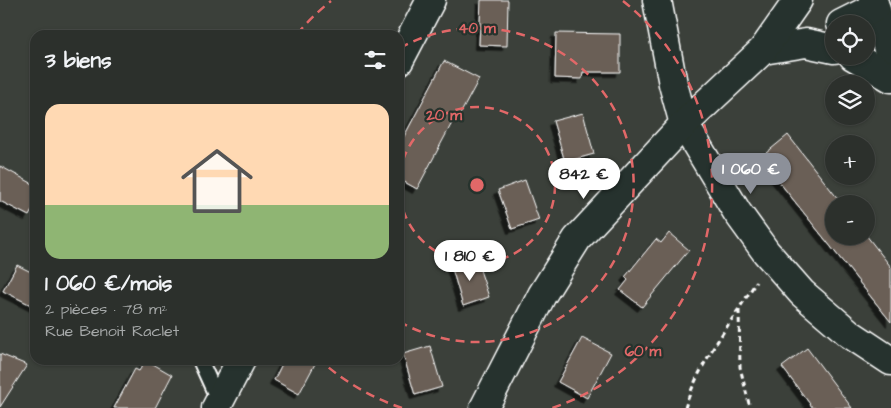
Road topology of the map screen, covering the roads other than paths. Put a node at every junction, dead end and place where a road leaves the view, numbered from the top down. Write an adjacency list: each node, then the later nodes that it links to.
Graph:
1 (431, 0): 10 (main road)
2 (657, 0): 14 (main road)
3 (798, 0): 9 (main road)
4 (874, 4): 5 (main road); 11 (main road)
5 (856, 15)
6 (825, 33): 7 (main road)
7 (806, 43): 8 (main road); 9 (main road)
8 (825, 47)
9 (763, 50): 14 (main road)
10 (404, 51)
11 (891, 58)
12 (869, 65): 13 (main road)
13 (891, 78)
14 (684, 124): 15 (main road); 19 (main road)
15 (891, 361)
16 (202, 365): 18 (lane)
17 (238, 365): 18 (main road)
18 (218, 405)
19 (484, 408)

